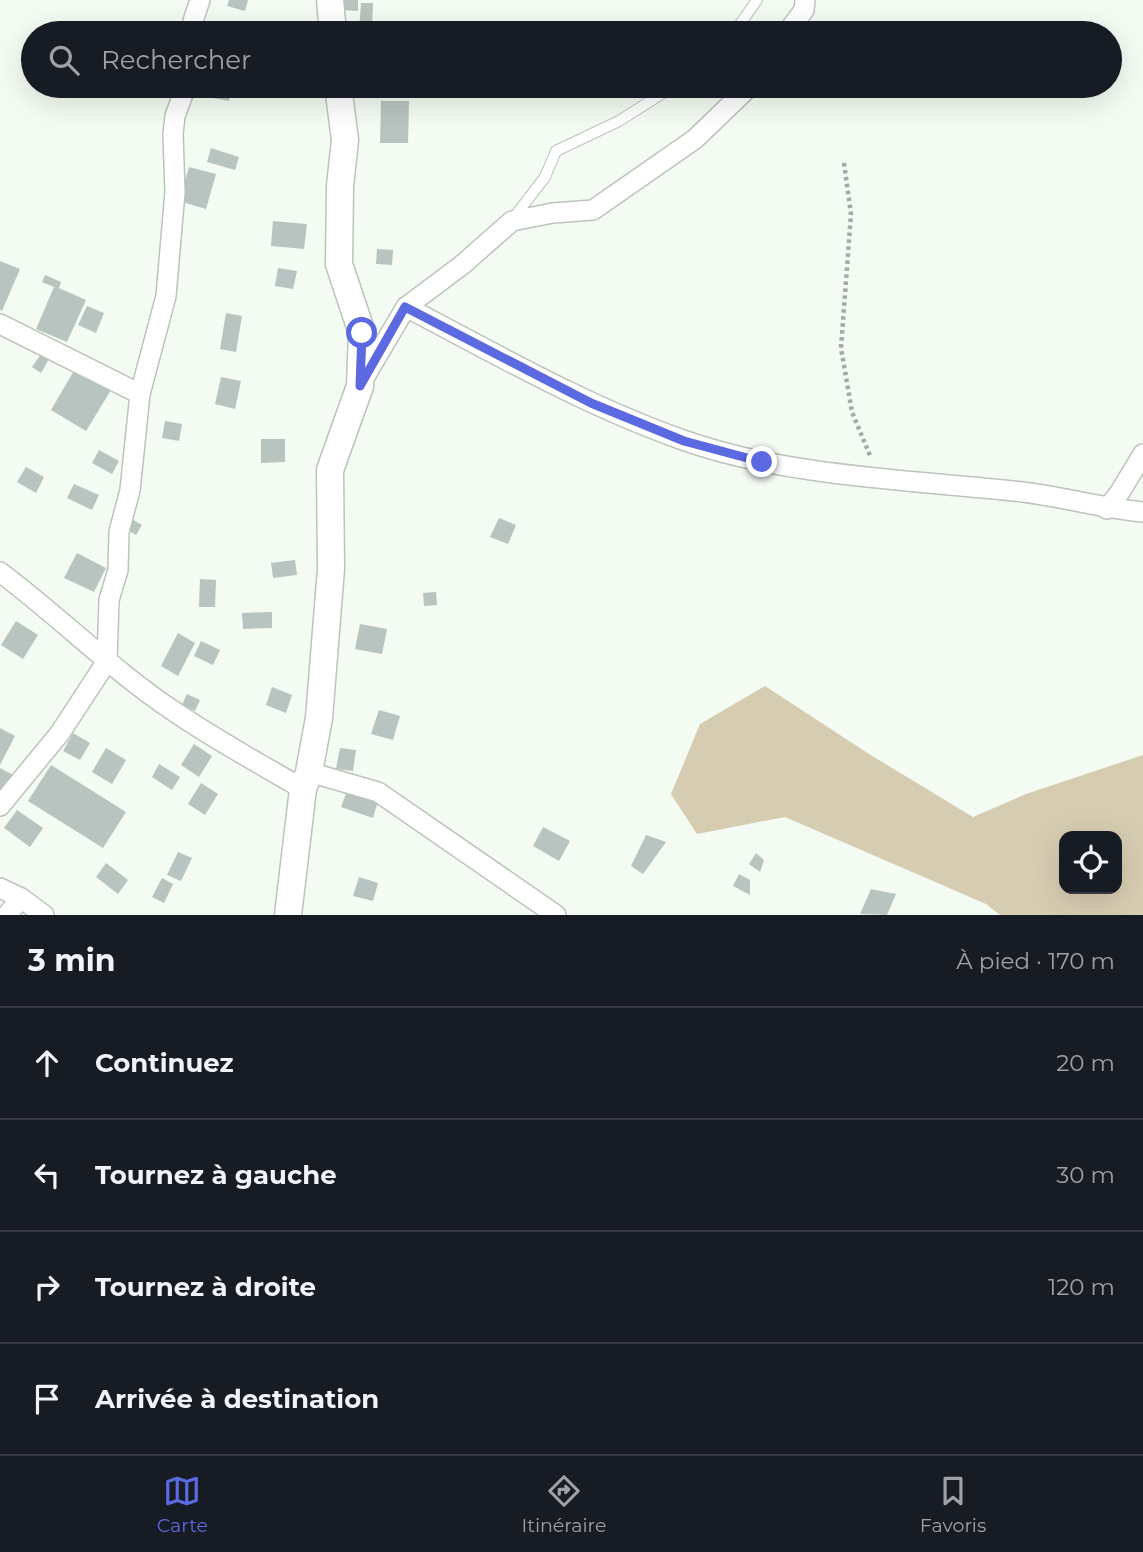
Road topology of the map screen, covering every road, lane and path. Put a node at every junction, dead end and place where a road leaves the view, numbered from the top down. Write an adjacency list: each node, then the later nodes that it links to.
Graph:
1 (200, 0): 5 (street)
2 (330, 0): 6 (street)
3 (757, 0): 7 (lane)
4 (805, 0): 8 (street)
5 (193, 21)
6 (332, 21)
7 (742, 21)
8 (796, 21)
9 (182, 98): 18 (street)
10 (340, 98): 17 (street)
11 (655, 98): 14 (lane)
12 (738, 98): 14 (street)
13 (844, 163): 20 (path)
14 (512, 221): 15 (street)
15 (405, 307): 17 (street); 20 (street)
16 (0, 324): 18 (street)
17 (360, 386): 25 (street)
18 (140, 394): 24 (street)
19 (1143, 454): 21 (street)
20 (879, 478): 21 (street)
21 (1107, 509): 22 (street)
22 (1143, 512)
23 (0, 572): 24 (street)
24 (107, 661): 25 (street); 26 (street)
25 (306, 781): 31 (street); 32 (street)
26 (0, 806)
27 (0, 888): 28 (street)
28 (21, 898): 29 (street); 30 (street)
29 (7, 915)
30 (44, 915)
31 (288, 915)
32 (556, 915)

